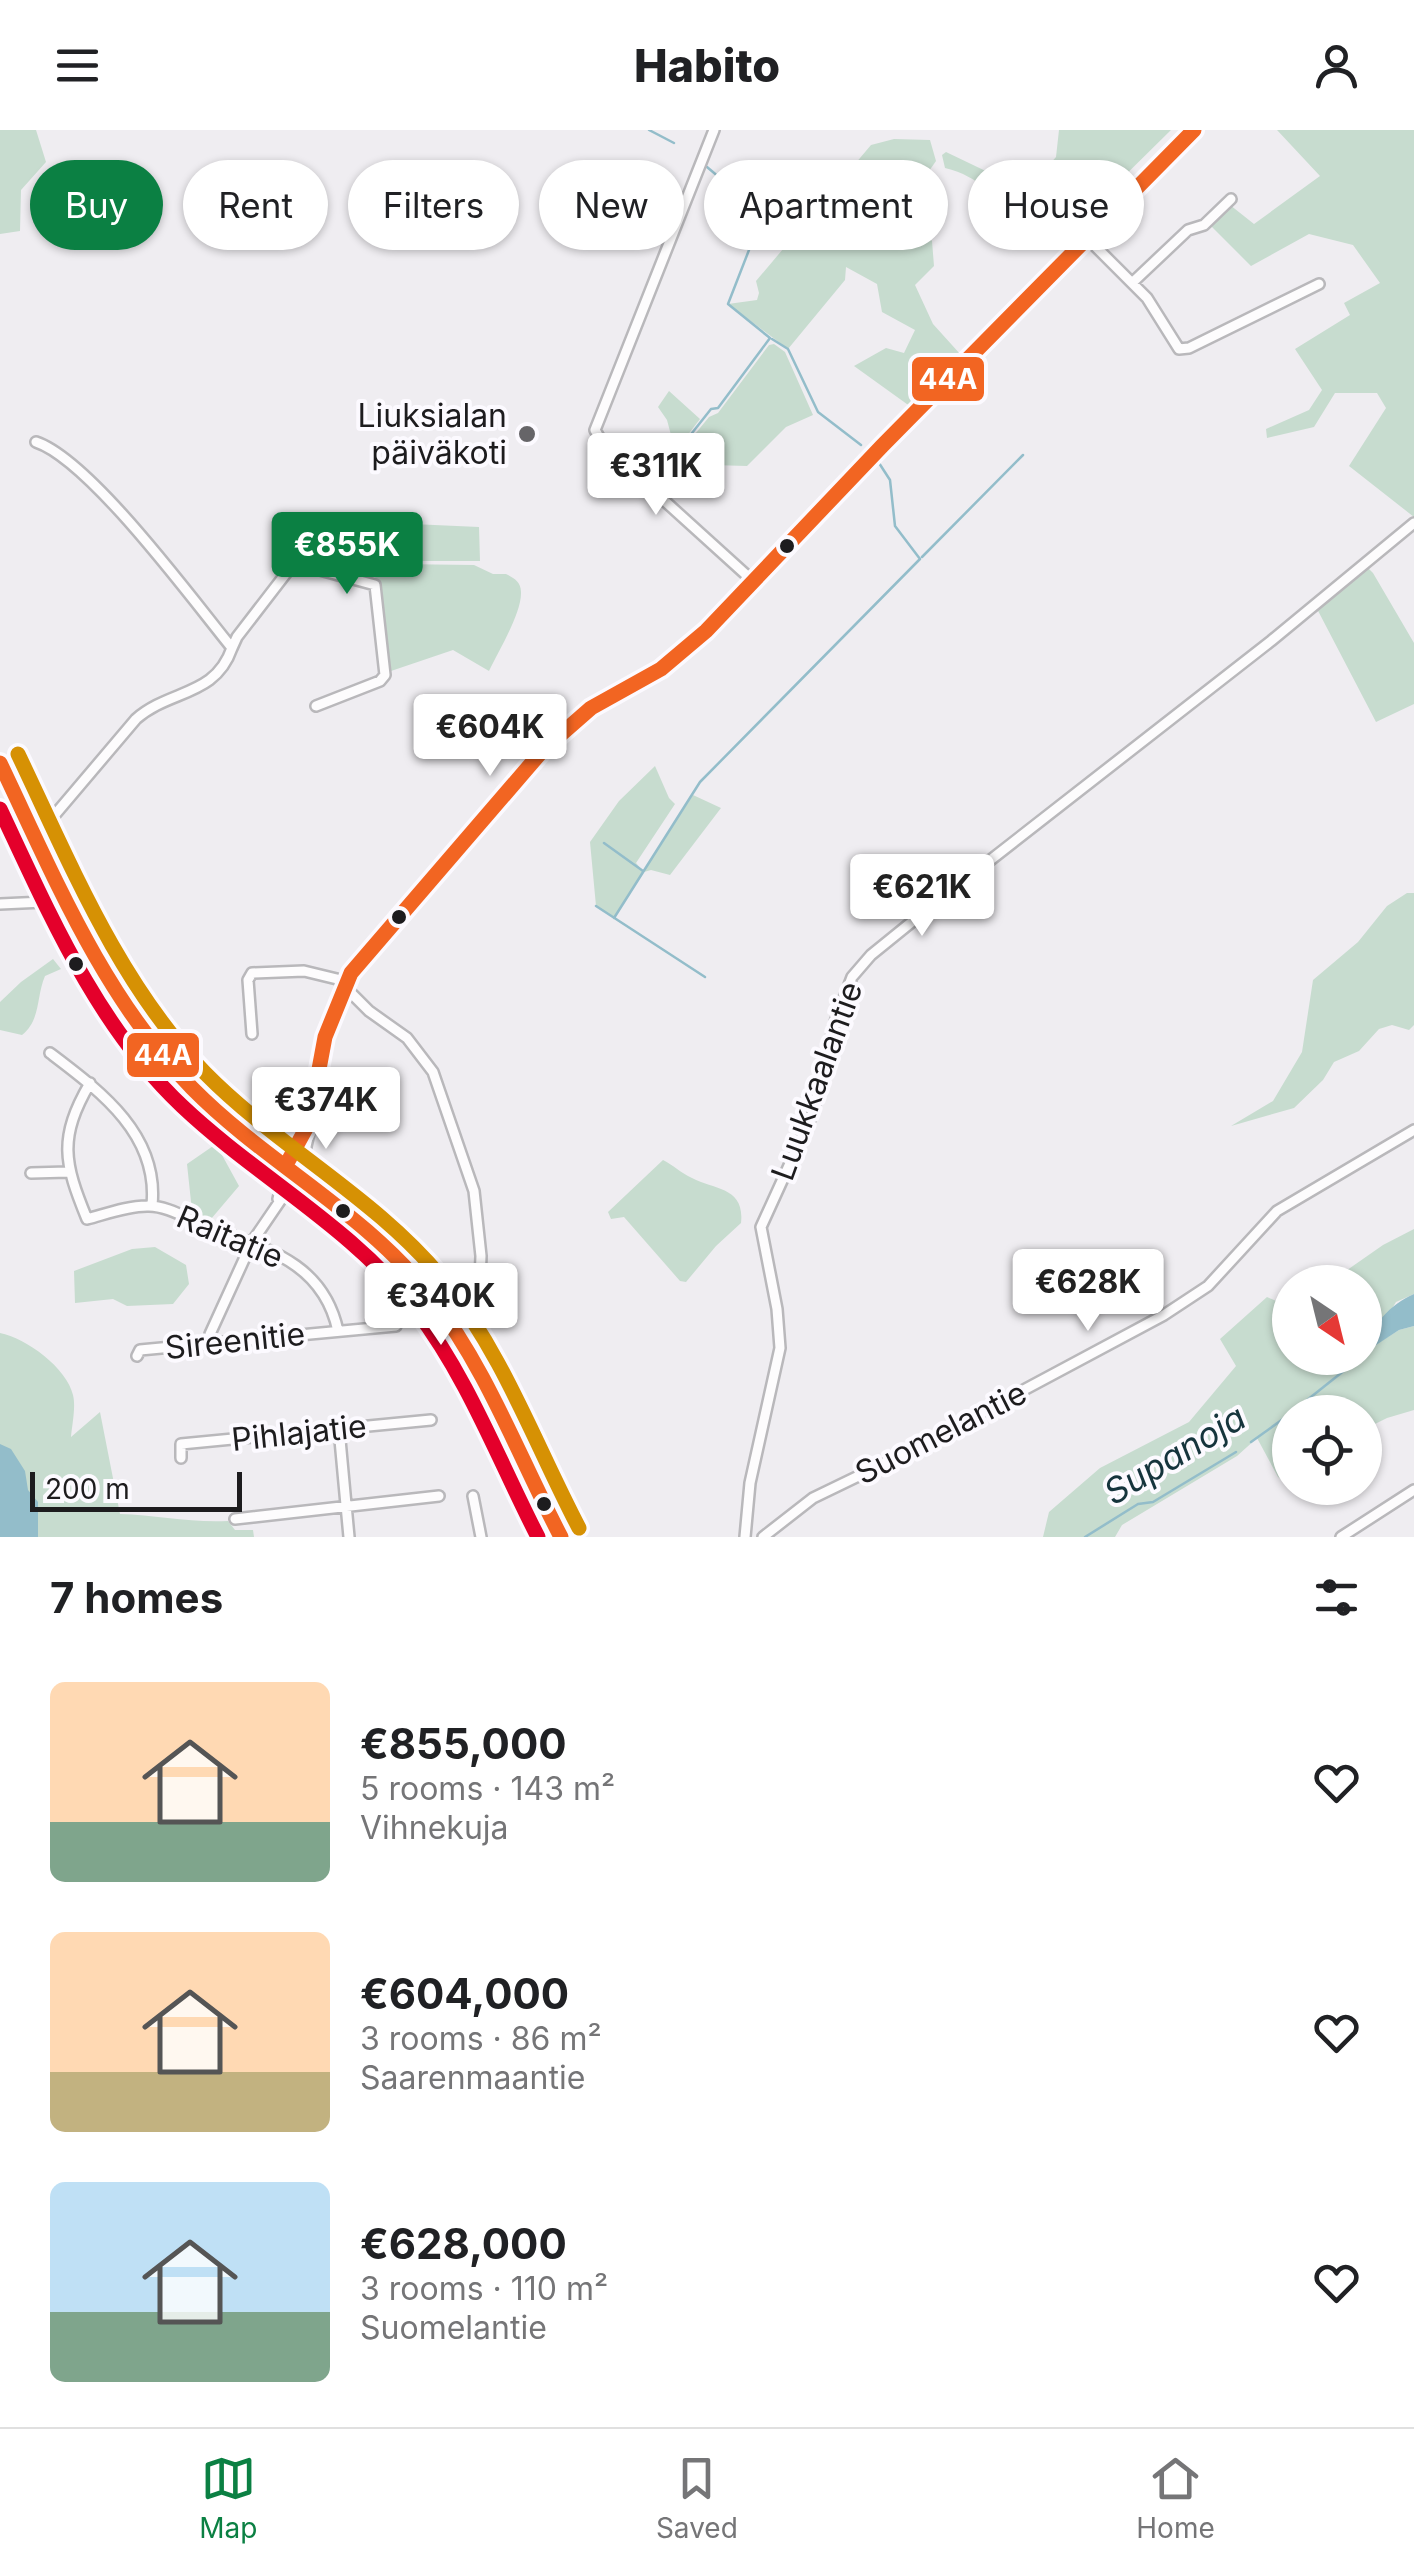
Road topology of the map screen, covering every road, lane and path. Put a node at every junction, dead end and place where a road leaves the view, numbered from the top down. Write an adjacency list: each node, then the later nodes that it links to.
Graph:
1 (714, 130): 11 (street)
2 (1194, 130): 3 (street)
3 (1144, 180)
4 (1230, 199): 7 (street)
5 (1075, 250): 11 (street)
6 (1099, 250): 7 (street)
7 (1132, 283): 8 (street)
8 (1319, 284)
9 (36, 442): 12 (street)
10 (1414, 524): 47 (street, Luukkaalantie)
11 (753, 581): 18 (street)
12 (232, 648): 13 (street); 15 (street)
13 (316, 706)
14 (0, 762): 15 (main road)
15 (36, 837): 16 (main road)
16 (66, 901): 17 (street); 24 (main road)
17 (0, 904)
18 (345, 984): 19 (street); 22 (street); 34 (street)
19 (252, 1034)
20 (50, 1053): 21 (street)
21 (90, 1083): 26 (street); 29 (street)
22 (308, 1124): 24 (street); 27 (street)
23 (1414, 1130): 48 (street, Suomelantie)
24 (286, 1165): 27 (main road); 28 (street)
25 (30, 1172): 26 (street)
26 (68, 1172): 29 (street, Raitatie)
27 (299, 1173): 28 (street); 34 (main road)
28 (277, 1202): 30 (street)
29 (152, 1205): 30 (street, Raitatie)
30 (252, 1242): 32 (street, Raitatie); 33 (street)
31 (396, 1326): 32 (street, Sireenitie)
32 (338, 1331): 33 (street, Sireenitie)
33 (211, 1342): 35 (street, Sireenitie)
34 (464, 1343): 46 (main road)
35 (136, 1356)
36 (431, 1420): 37 (street, Pihlajatie)
37 (339, 1430): 38 (street, Pihlajatie); 42 (street)
38 (181, 1458)
39 (1414, 1490): 49 (street)
40 (438, 1496): 42 (street)
41 (473, 1496): 45 (street)
42 (347, 1509): 43 (street); 44 (street)
43 (236, 1520)
44 (349, 1537)
45 (481, 1537)
46 (561, 1537)
47 (745, 1537)
48 (763, 1537)
49 (1341, 1537)

